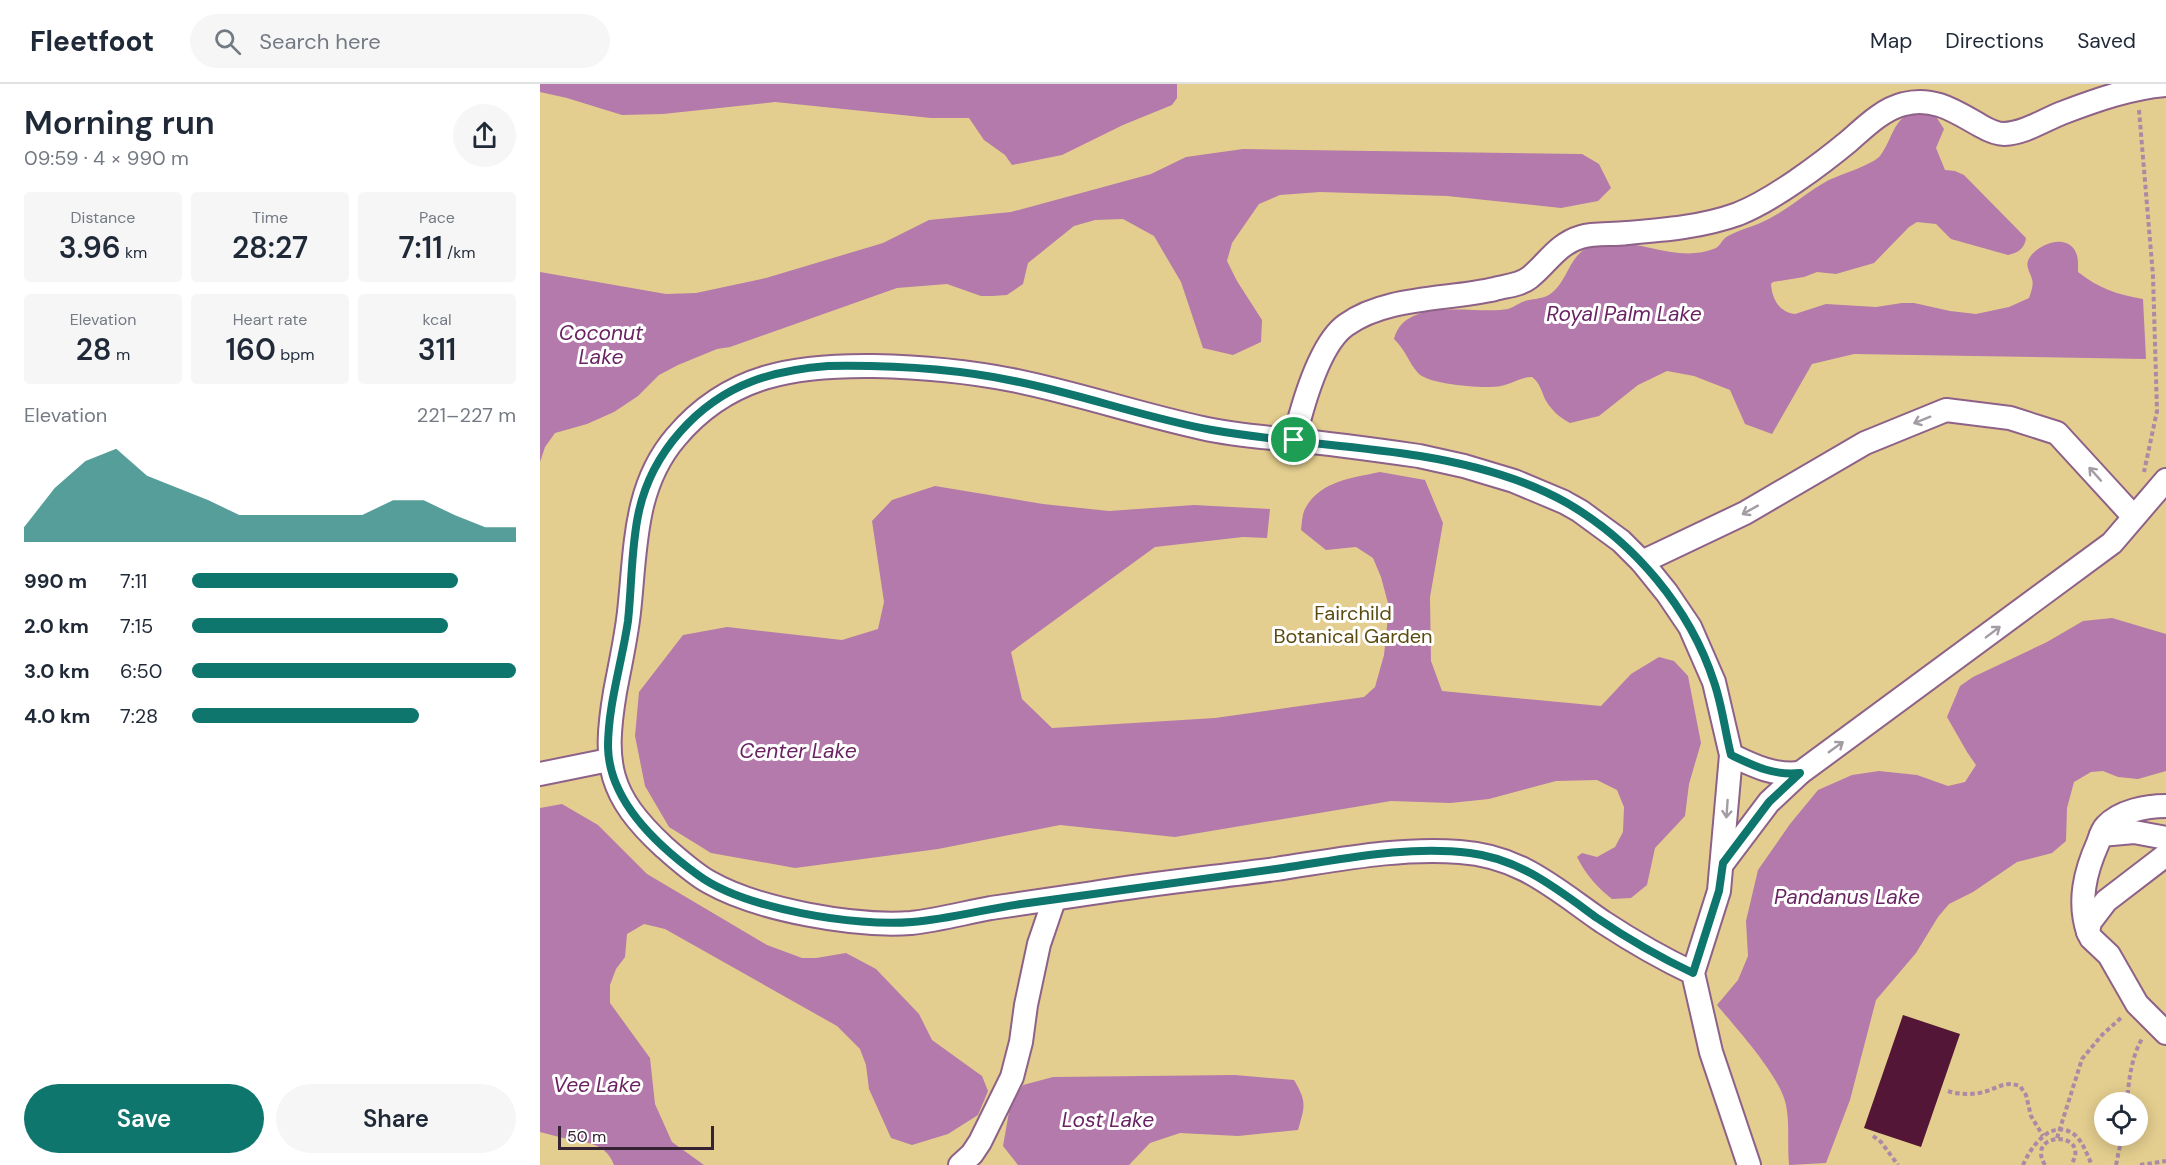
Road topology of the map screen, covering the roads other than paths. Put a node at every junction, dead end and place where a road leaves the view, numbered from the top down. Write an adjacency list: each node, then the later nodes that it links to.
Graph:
1 (2166, 85): 2 (lane)
2 (1294, 440): 5 (lane); 7 (lane)
3 (2166, 480): 4 (lane)
4 (2134, 517): 5 (lane, one-way to 5); 8 (lane, one-way to 4)
5 (1642, 562): 6 (lane)
6 (1731, 755): 8 (lane); 14 (lane, one-way to 14)
7 (609, 760): 9 (lane); 15 (lane)
8 (1800, 773): 14 (lane)
9 (540, 774)
10 (2166, 806): 11 (lane)
11 (2101, 835): 12 (lane); 16 (lane)
12 (2166, 838)
13 (2166, 855): 16 (lane)
14 (1723, 863): 17 (lane)
15 (1054, 900): 17 (lane); 19 (lane)
16 (2088, 932): 18 (lane)
17 (1693, 973): 20 (lane)
18 (2160, 1028)
19 (960, 1165)
20 (1749, 1165)

